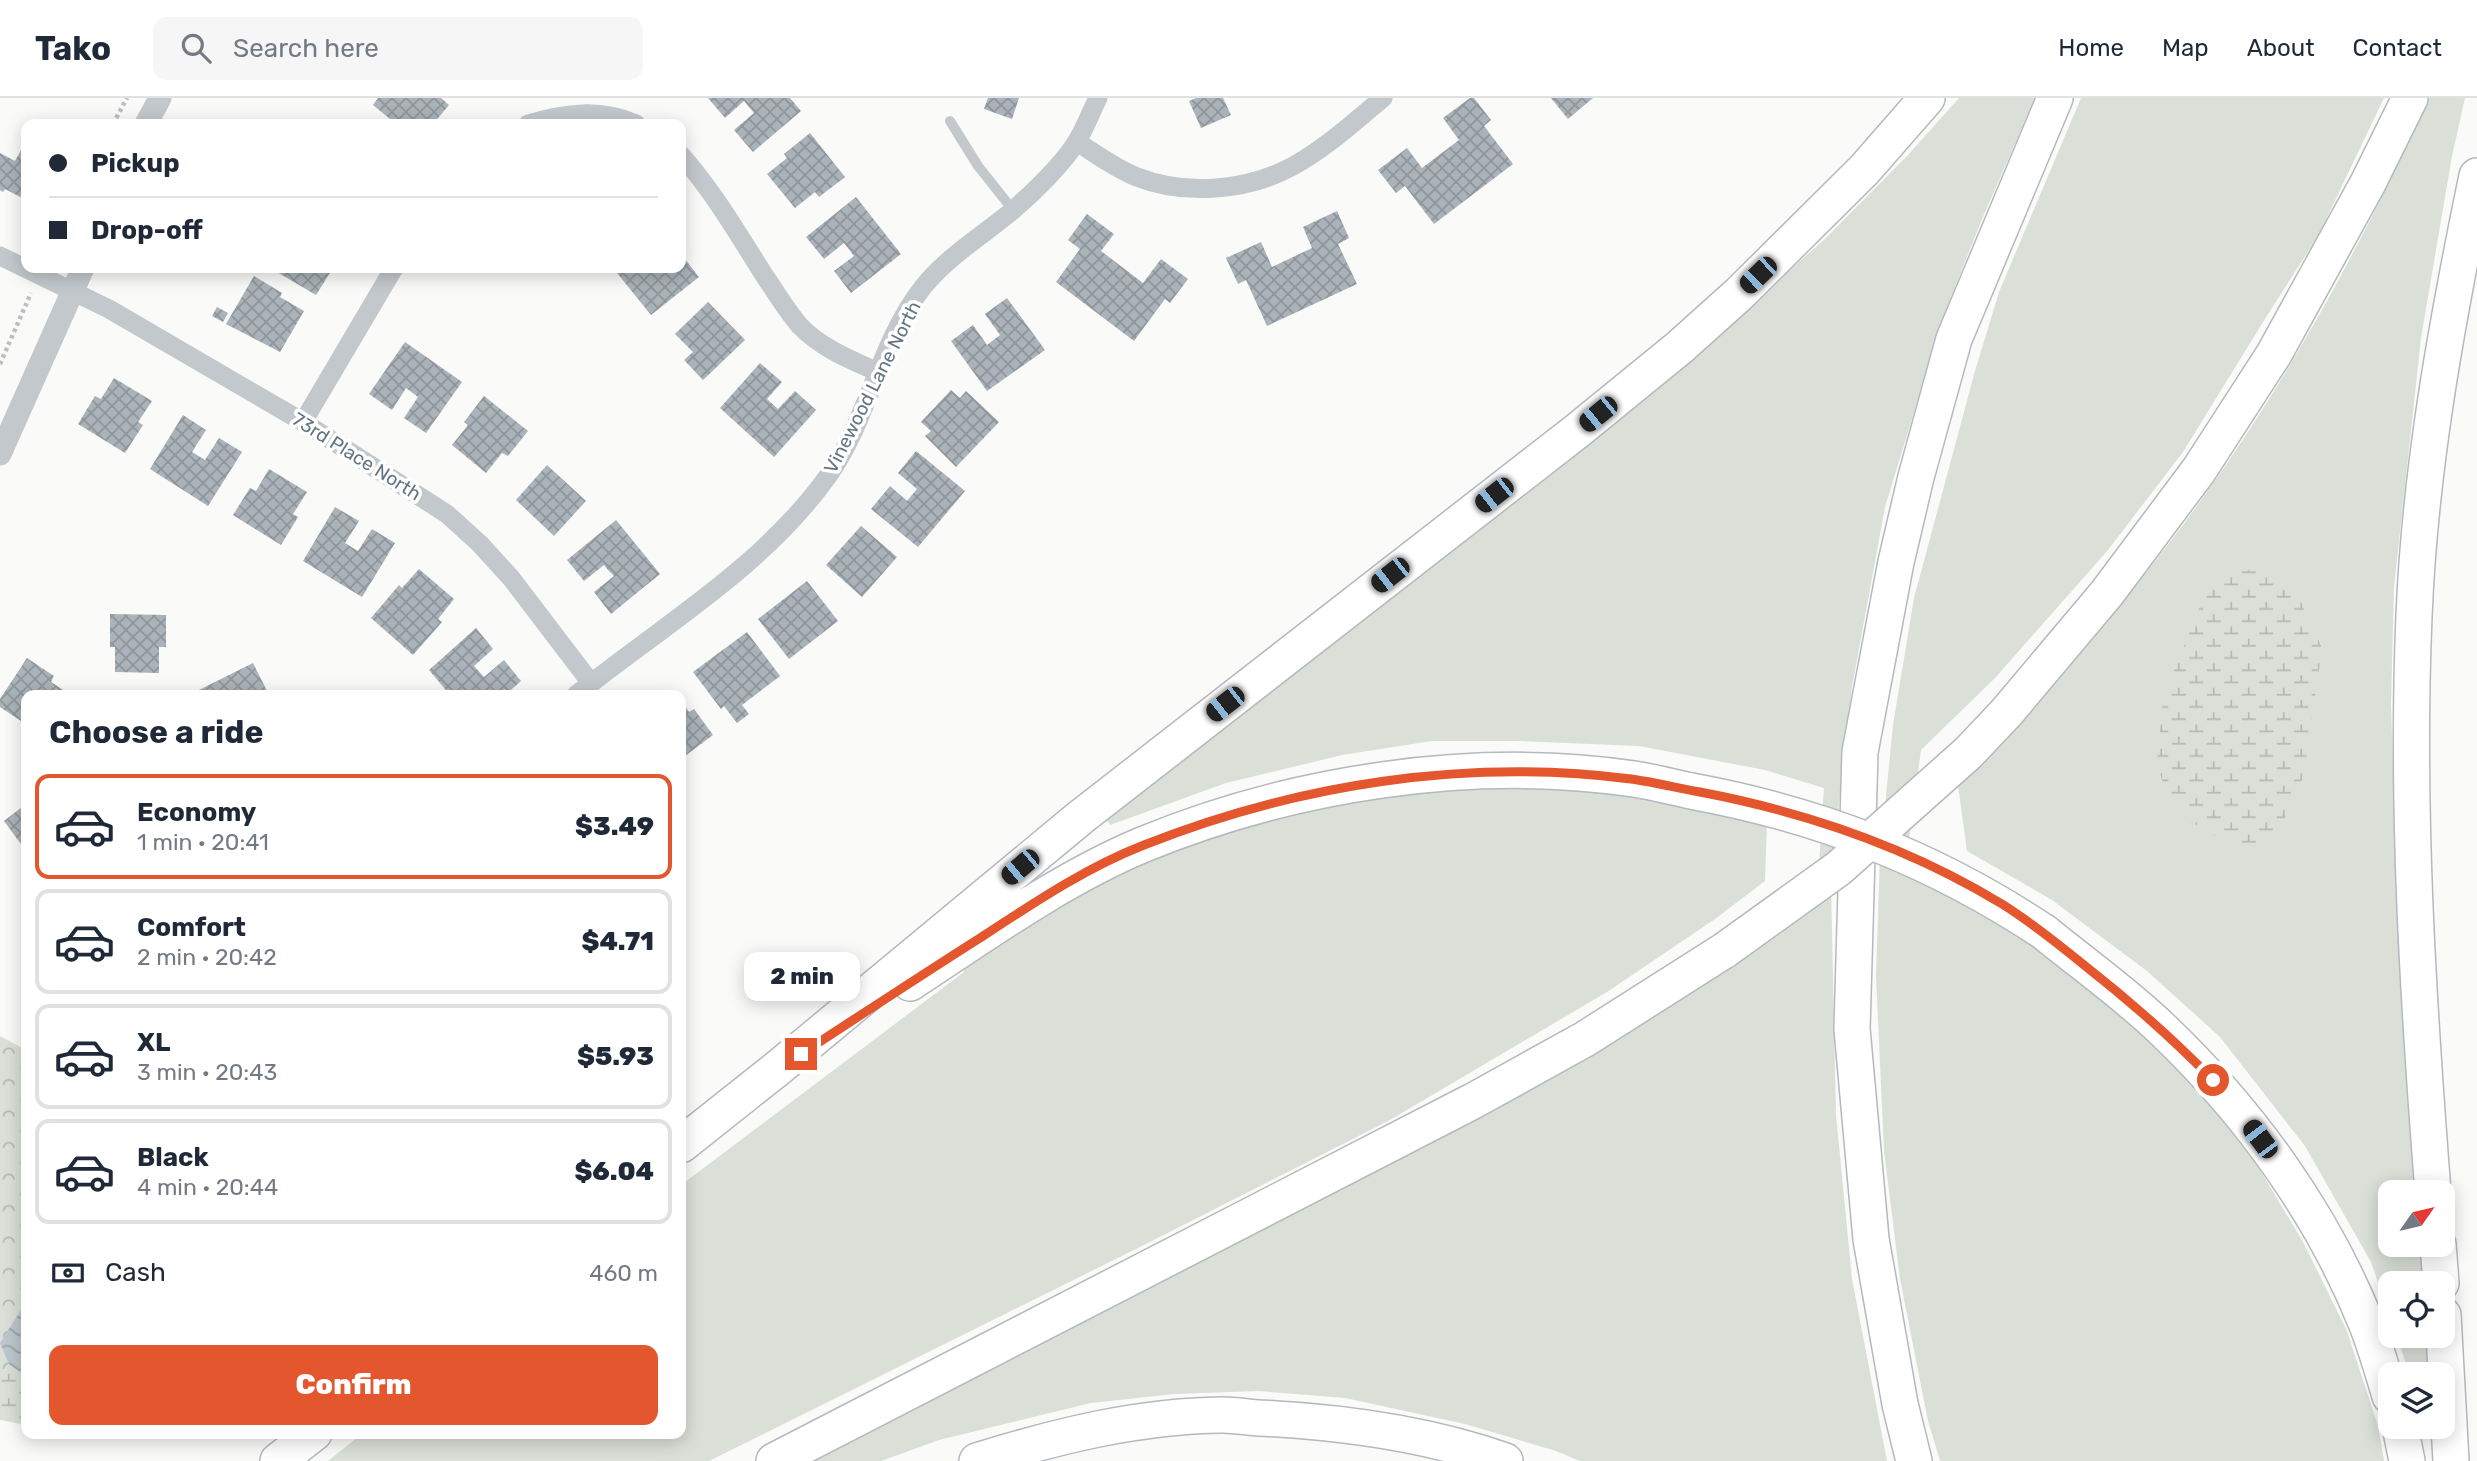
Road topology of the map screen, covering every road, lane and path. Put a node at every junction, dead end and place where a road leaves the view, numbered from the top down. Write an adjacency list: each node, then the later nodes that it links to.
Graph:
1 (127, 98): 8 (path)
2 (160, 98): 9 (street)
3 (1098, 98): 13 (street, Vinewood Lane North)
4 (1383, 98): 13 (street)
5 (1927, 98): 29 (highway)
6 (2055, 98): 40 (highway)
7 (2410, 98): 37 (highway, bridge)
8 (116, 119)
9 (149, 119)
10 (543, 119): 11 (street)
11 (625, 119)
12 (950, 121): 16 (lane)
13 (1077, 142): 16 (street, Vinewood Lane North)
14 (686, 161): 25 (street)
15 (2477, 176): 31 (highway)
16 (1013, 210): 25 (street, Vinewood Lane North)
17 (0, 256): 18 (street, 73rd Place North)
18 (21, 266)
19 (35, 273): 22 (street, 73rd Place North)
20 (81, 273): 22 (street)
21 (391, 273): 26 (street)
22 (72, 291): 26 (street, 73rd Place North); 27 (street)
23 (31, 293): 24 (path)
24 (0, 364)
25 (878, 372): 28 (street, Vinewood Lane North)
26 (303, 422): 28 (street, 73rd Place North)
27 (0, 454)
28 (583, 689)
29 (778, 1068): 30 (highway); 33 (highway, bridge)
30 (686, 1141)
31 (2432, 1180)
32 (2445, 1348): 42 (highway)
33 (2379, 1362)
34 (306, 1439): 36 (highway)
35 (2403, 1439): 41 (highway)
36 (278, 1461)
37 (774, 1461)
38 (977, 1461): 39 (highway)
39 (1505, 1461)
40 (1914, 1461)
41 (2407, 1461)
42 (2451, 1461)

